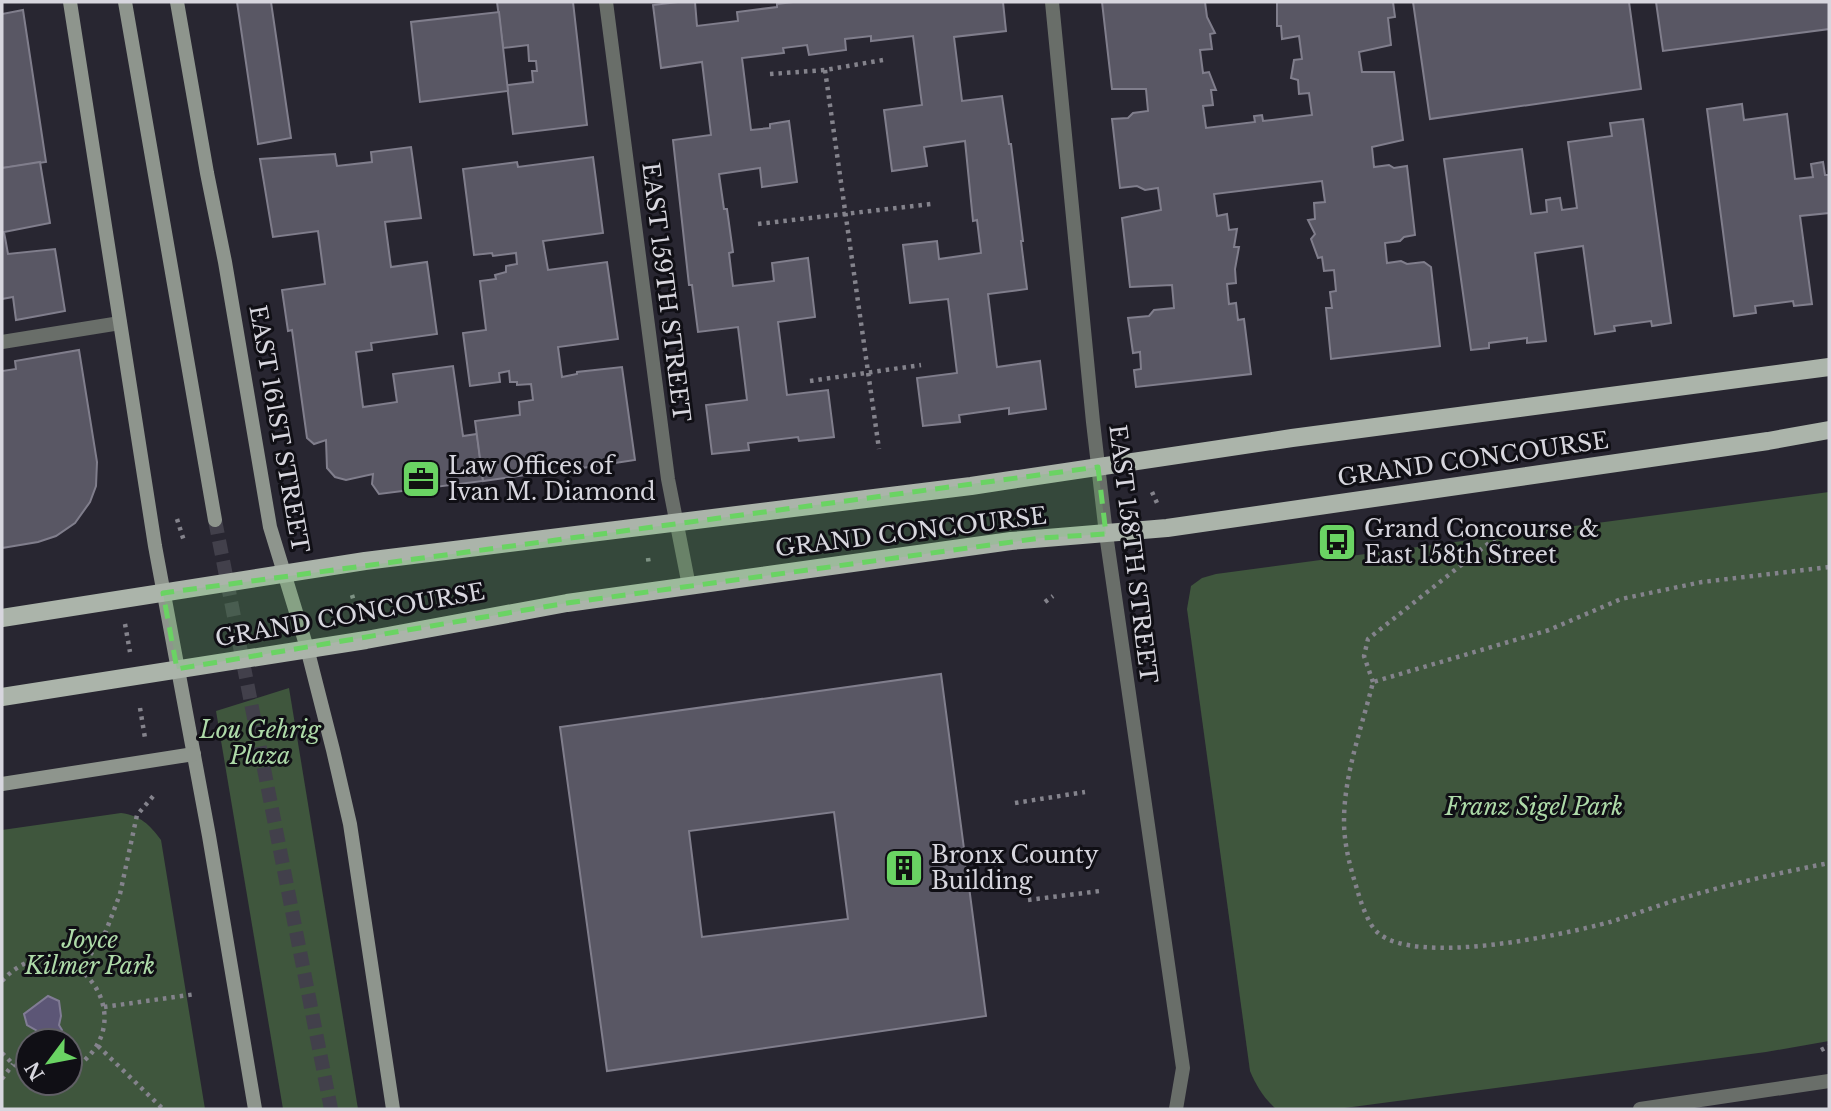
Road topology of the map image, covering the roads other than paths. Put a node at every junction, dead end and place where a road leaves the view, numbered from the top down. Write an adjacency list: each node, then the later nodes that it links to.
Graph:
1 (70, 2): 6 (main road)
2 (125, 2): 11 (main road)
3 (177, 2): 14 (main road, EAST 161ST STREET)
4 (606, 2): 12 (street, EAST 159TH STREET)
5 (1052, 2): 10 (street, EAST 158TH STREET)
6 (120, 323): 7 (street); 16 (main road)
7 (2, 342)
8 (1829, 367): 10 (main road, GRAND CONCOURSE)
9 (1829, 430): 13 (main road, GRAND CONCOURSE)
10 (1098, 467): 12 (main road, GRAND CONCOURSE); 13 (street, EAST 158TH STREET)
11 (215, 520)
12 (675, 522): 14 (main road, GRAND CONCOURSE); 15 (street, EAST 159TH STREET)
13 (1106, 534): 15 (main road, GRAND CONCOURSE); 27 (street, EAST 158TH STREET)
14 (283, 574): 16 (main road, GRAND CONCOURSE); 18 (main road, EAST 161ST STREET)
15 (689, 586): 18 (main road, GRAND CONCOURSE)
16 (163, 593): 17 (main road, GRAND CONCOURSE); 19 (main road)
17 (2, 618)
18 (307, 648): 19 (main road, GRAND CONCOURSE); 26 (main road, EAST 161ST STREET)
19 (177, 668): 20 (main road, GRAND CONCOURSE); 21 (main road)
20 (2, 697)
21 (194, 754): 22 (main road); 25 (main road)
22 (2, 785)
23 (1829, 1081): 24 (street)
24 (1680, 1107): 28 (street)
25 (255, 1109)
26 (393, 1109)
27 (1176, 1109)
28 (1640, 1109)

